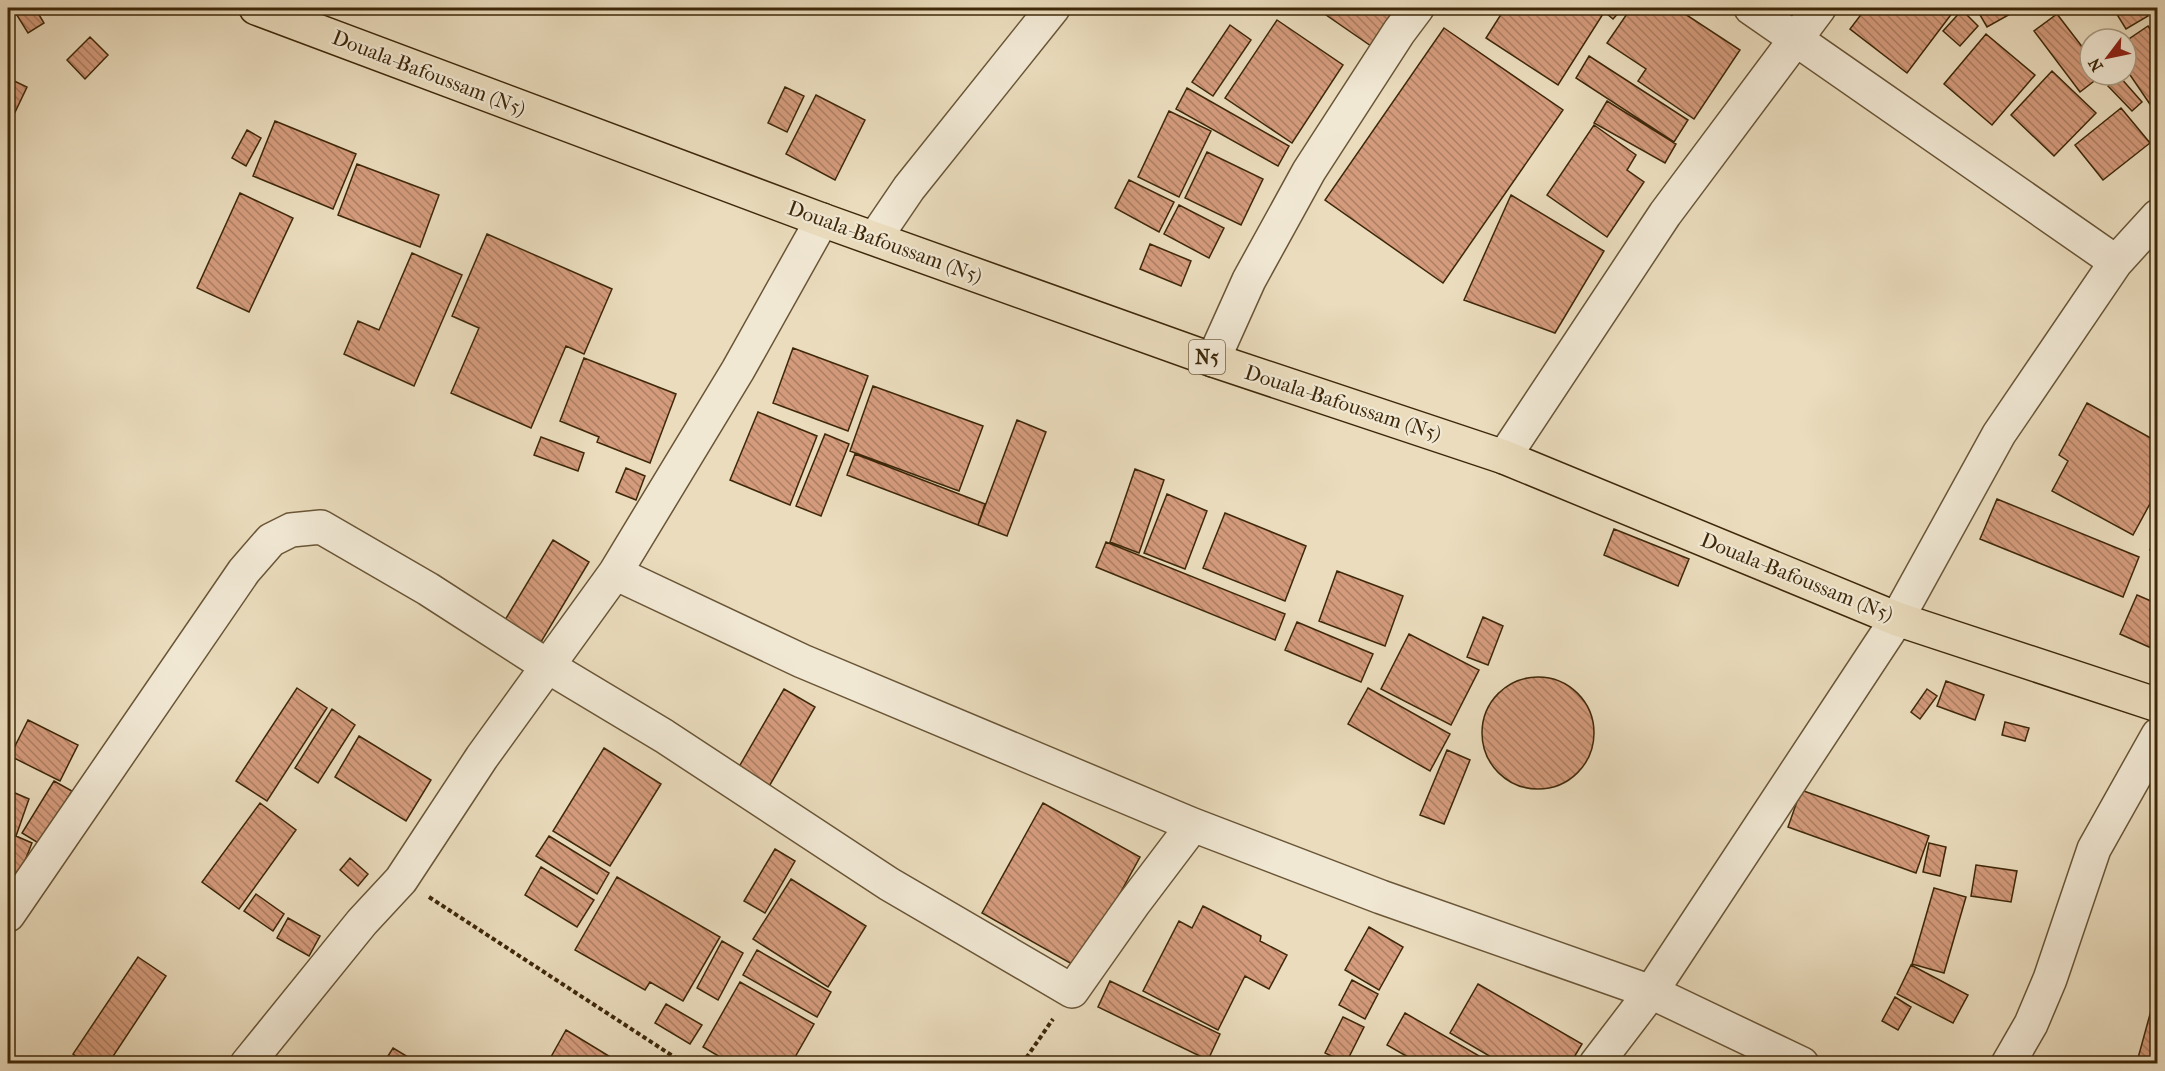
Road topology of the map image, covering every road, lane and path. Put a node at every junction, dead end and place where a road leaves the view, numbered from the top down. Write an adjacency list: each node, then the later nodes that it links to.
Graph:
1 (256, 8): 8 (highway, Douala-Bafoussam (N5) / N5)
2 (1053, 8): 9 (street)
3 (1418, 8): 11 (street)
4 (1751, 8): 6 (street)
5 (1819, 8): 6 (street)
6 (1796, 37): 10 (street); 12 (street)
7 (2157, 216): 10 (street)
8 (822, 220): 9 (highway, Douala-Bafoussam (N5) / N5); 13 (street)
9 (875, 238): 11 (highway, Douala-Bafoussam (N5) / N5)
10 (2116, 262): 14 (street)
11 (1213, 360): 12 (highway, Douala-Bafoussam (N5) / N5)
12 (1504, 457): 14 (highway, Douala-Bafoussam (N5) / N5)
13 (615, 573): 15 (street); 18 (street)
14 (1897, 618): 16 (highway, Douala-Bafoussam (N5) / N5); 22 (street)
15 (549, 667): 19 (street); 20 (street); 21 (street)
16 (2157, 705)
17 (2157, 735): 28 (street)
18 (1194, 825): 21 (street); 22 (street)
19 (401, 880): 23 (street); 24 (path)
20 (8, 915)
21 (1072, 991): 25 (path)
22 (1651, 992): 26 (street); 27 (street)
23 (248, 1063)
24 (685, 1064)
25 (1022, 1064)
26 (1596, 1064)
27 (1802, 1064)
28 (2008, 1064)

